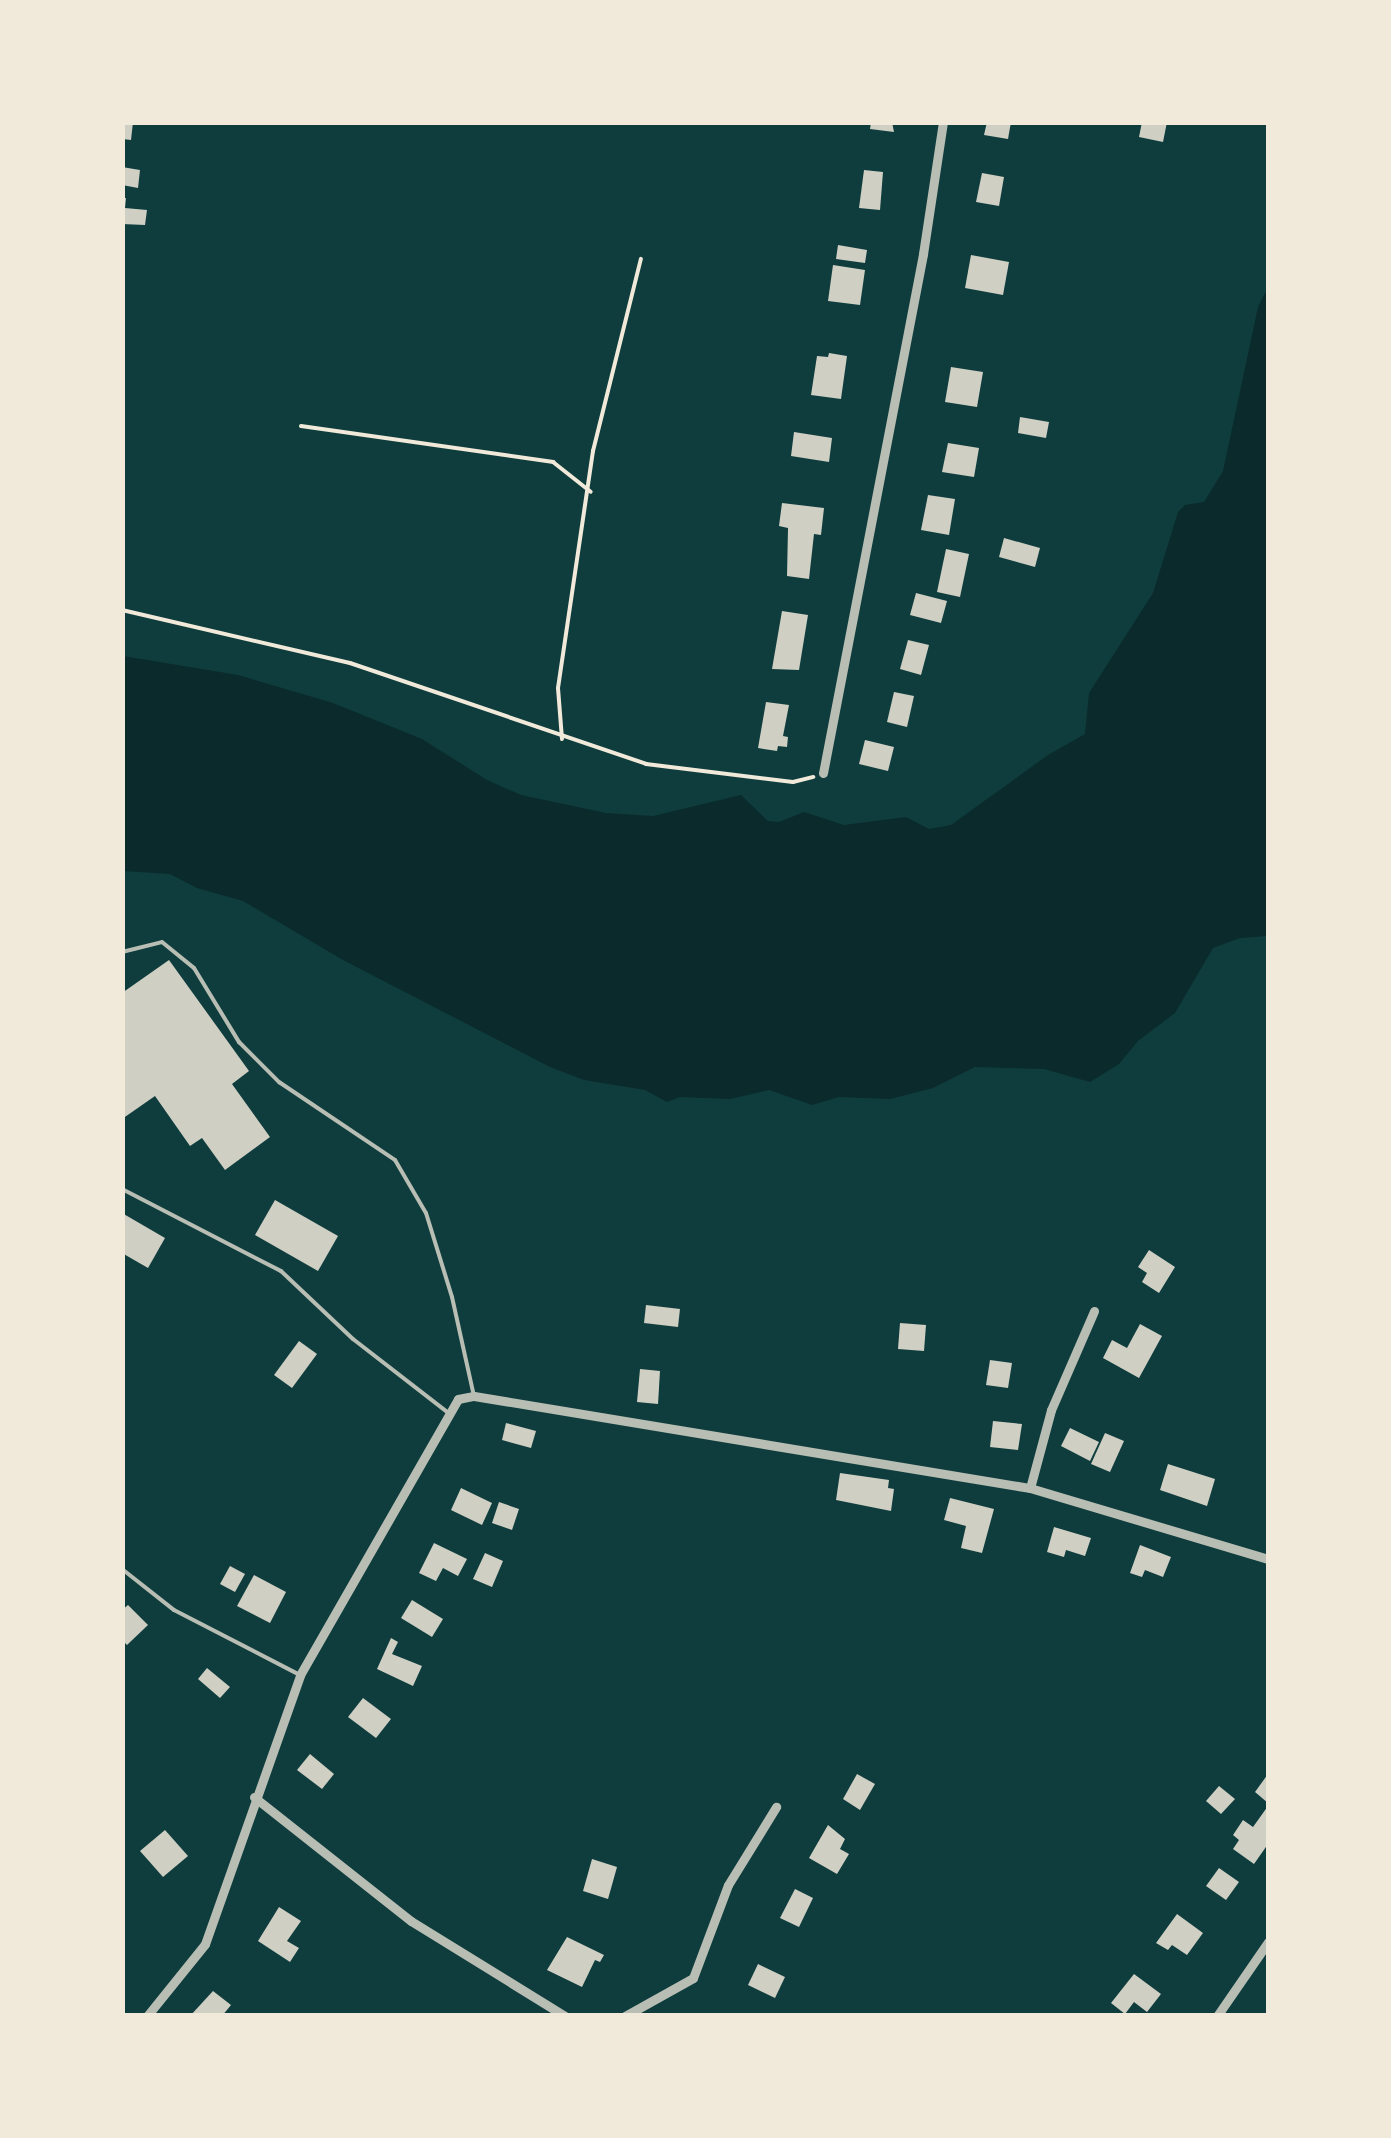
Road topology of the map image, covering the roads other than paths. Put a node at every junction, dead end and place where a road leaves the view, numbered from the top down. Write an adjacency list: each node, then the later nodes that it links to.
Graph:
1 (943, 122): 2 (street)
2 (824, 774)
3 (122, 952): 6 (lane)
4 (122, 1188): 7 (lane)
5 (1094, 1311): 8 (street)
6 (474, 1396): 7 (street); 8 (street)
7 (451, 1415): 11 (street)
8 (1030, 1488): 9 (street)
9 (1268, 1559)
10 (122, 1569): 11 (lane)
11 (300, 1674): 12 (street)
12 (254, 1797): 15 (street); 16 (street)
13 (776, 1806): 17 (street)
14 (1268, 1942): 18 (street)
15 (147, 2016)
16 (566, 2016)
17 (625, 2016)
18 (1216, 2016)

